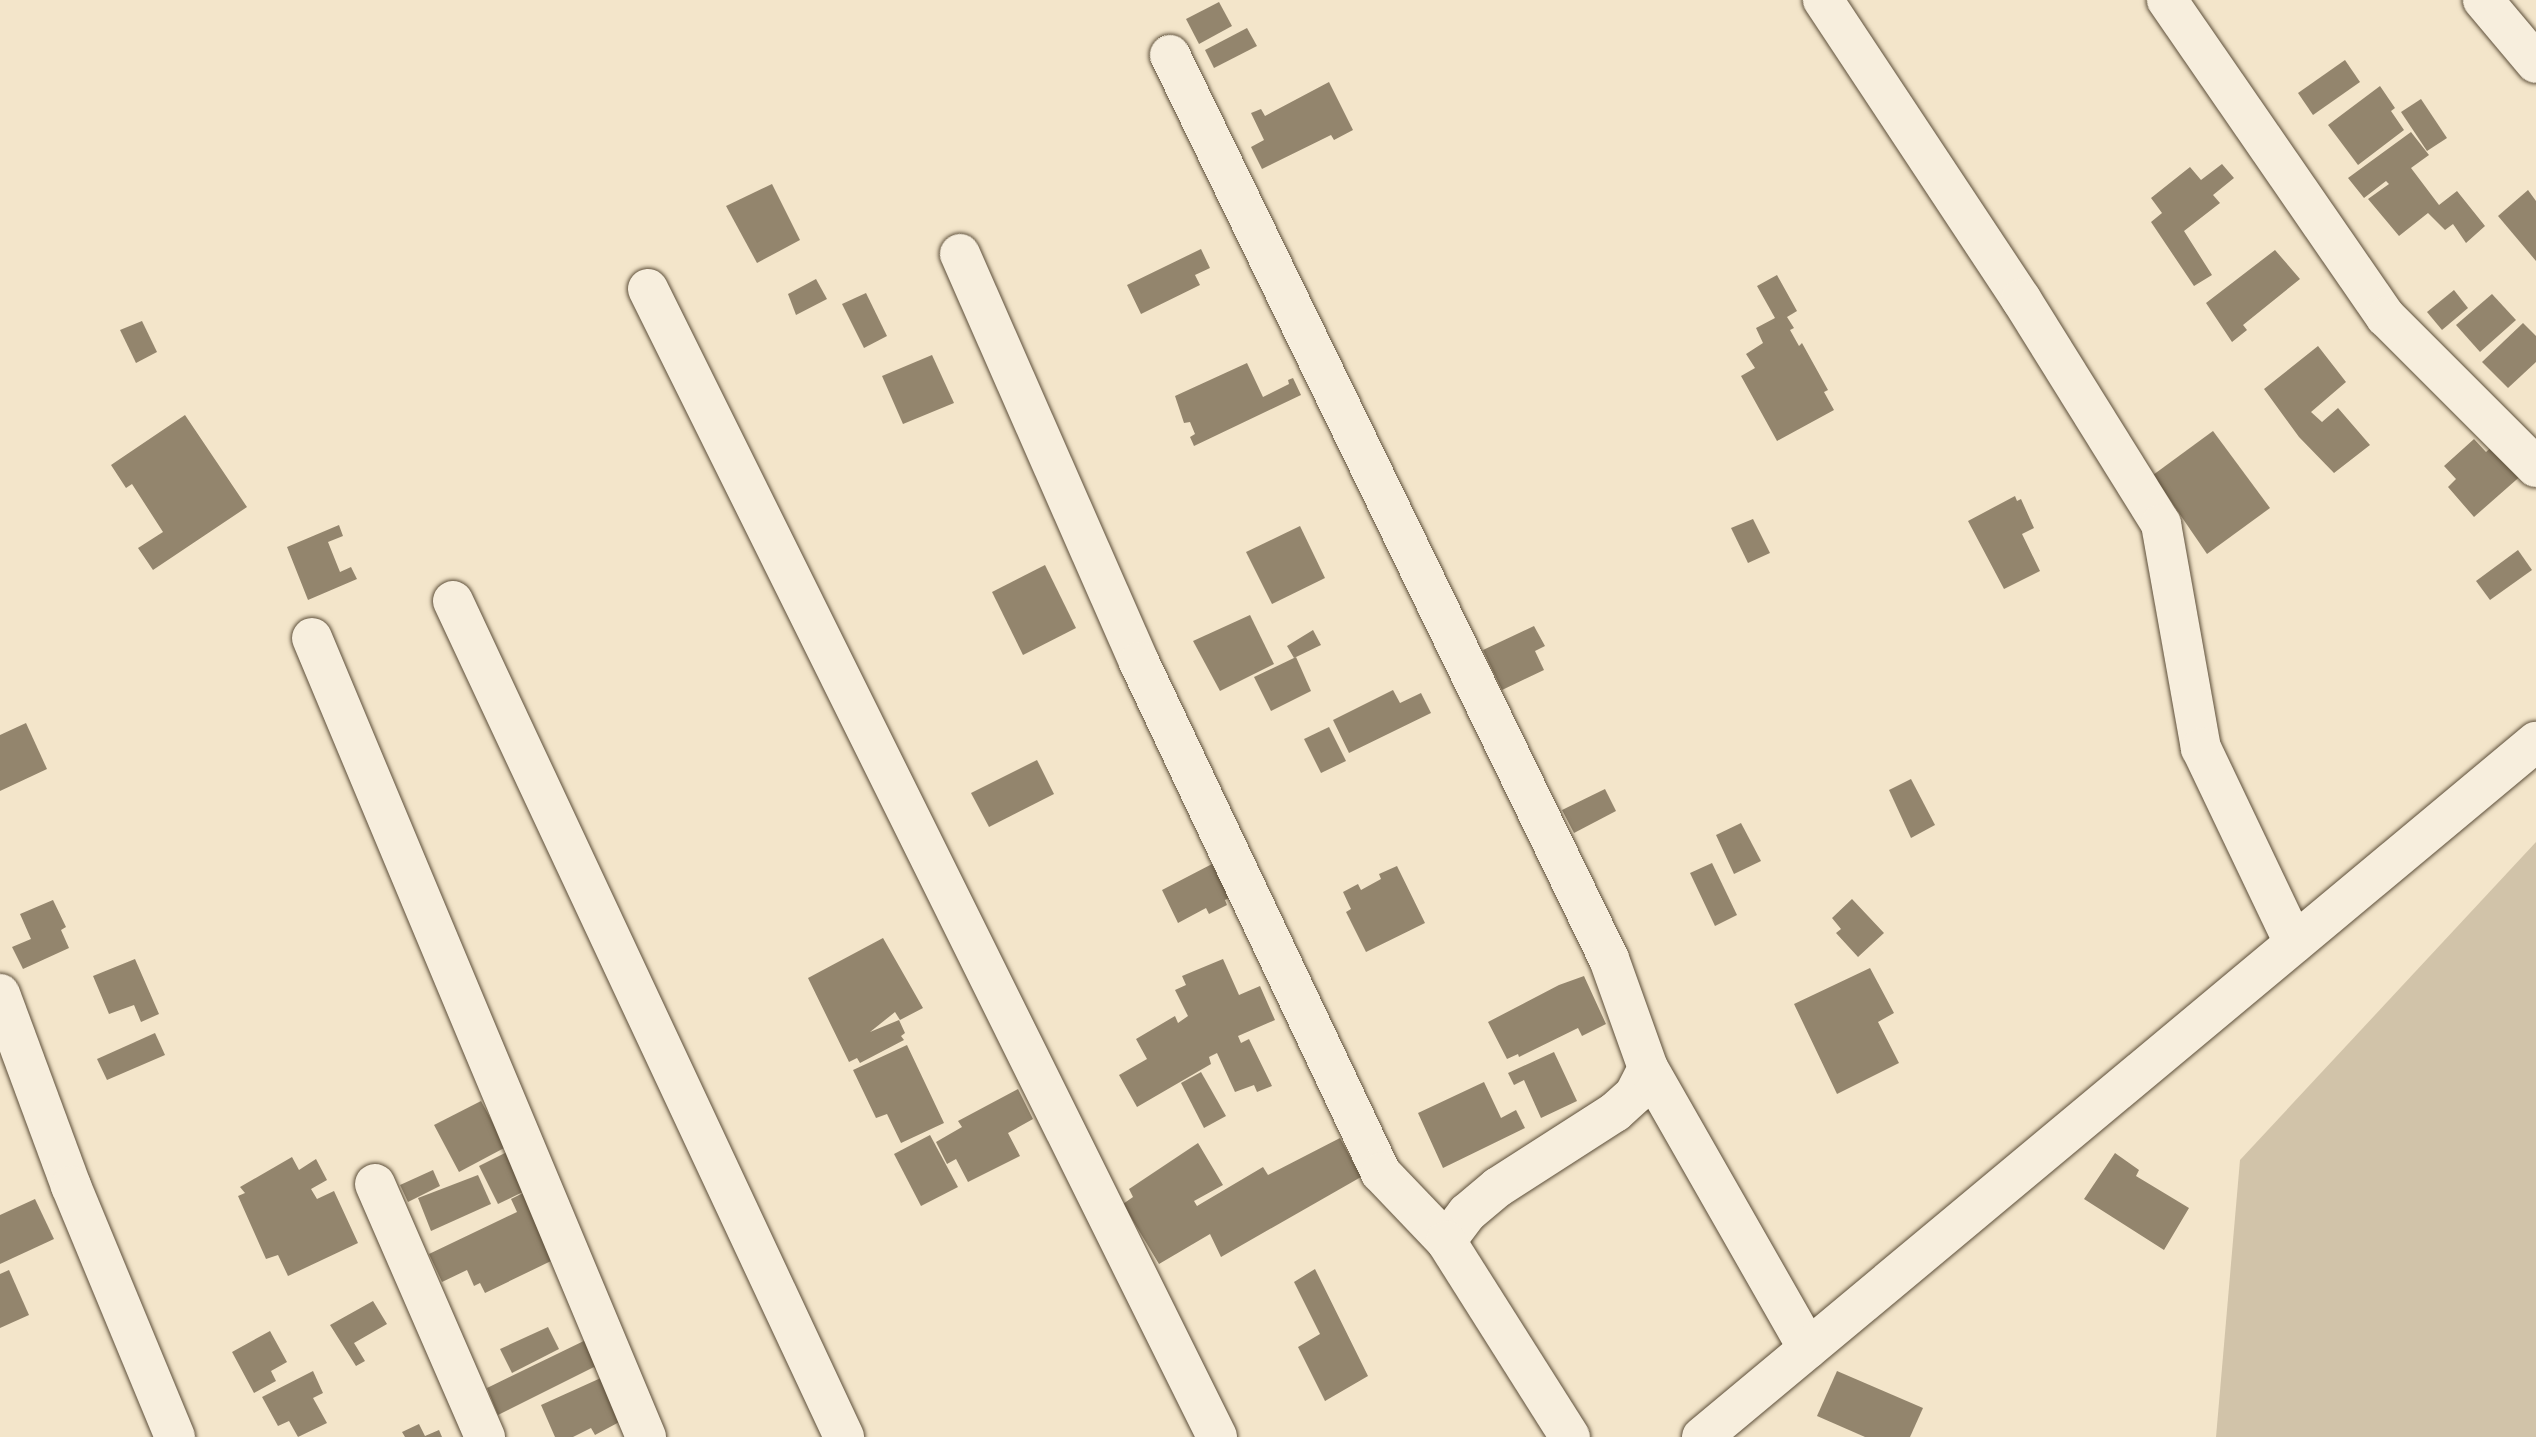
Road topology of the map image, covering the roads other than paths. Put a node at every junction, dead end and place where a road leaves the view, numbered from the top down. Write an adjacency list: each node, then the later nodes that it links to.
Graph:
1 (1823, 0): 12 (street)
2 (2167, 0): 8 (street)
3 (2483, 0): 5 (street)
4 (1170, 55): 14 (street)
5 (2536, 63)
6 (960, 254): 16 (street)
7 (648, 289): 22 (street)
8 (2536, 467)
9 (453, 601): 21 (street)
10 (312, 638): 20 (street)
11 (2536, 742): 12 (street)
12 (2294, 943): 17 (street)
13 (0, 994): 18 (street)
14 (1648, 1068): 16 (street); 17 (street)
15 (375, 1184): 19 (street)
16 (1446, 1241): 23 (street)
17 (1808, 1349): 24 (street)
18 (175, 1437)
19 (485, 1437)
20 (646, 1437)
21 (844, 1437)
22 (1217, 1437)
23 (1570, 1437)
24 (1702, 1437)

